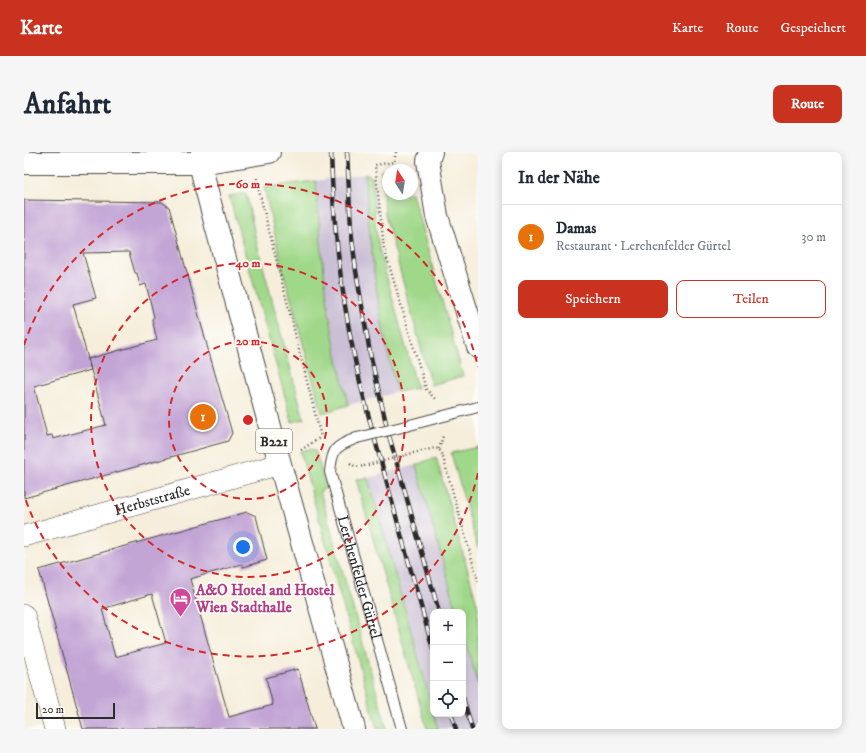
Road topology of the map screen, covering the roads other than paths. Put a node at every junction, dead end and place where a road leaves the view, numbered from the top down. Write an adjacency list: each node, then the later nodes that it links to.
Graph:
1 (269, 152): 3 (main road)
2 (431, 152): 5 (main road)
3 (201, 158): 4 (main road); 7 (main road, B221)
4 (24, 163)
5 (478, 347)
6 (478, 407): 12 (lane, Lerchenfelder Gürtel, bridge)
7 (280, 464): 8 (street, Herbststraße); 11 (main road, B221)
8 (24, 536)
9 (24, 615): 10 (street)
10 (55, 729)
11 (354, 729)
12 (402, 729)

